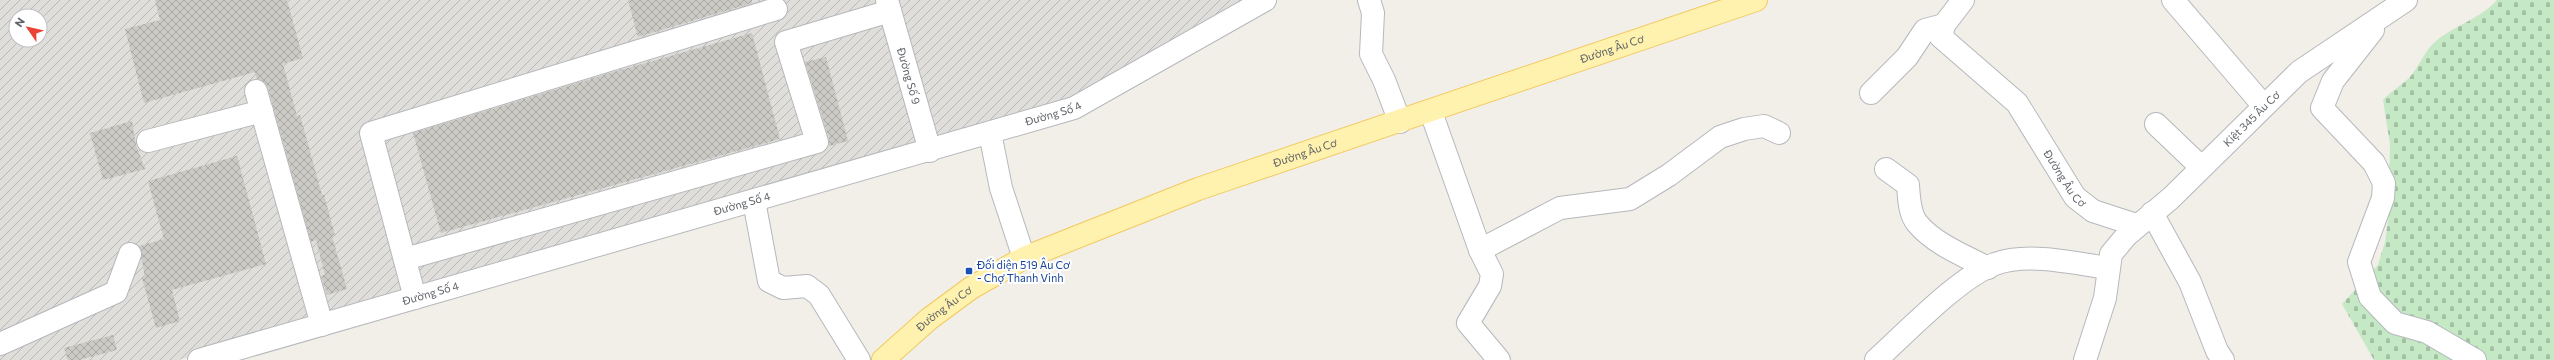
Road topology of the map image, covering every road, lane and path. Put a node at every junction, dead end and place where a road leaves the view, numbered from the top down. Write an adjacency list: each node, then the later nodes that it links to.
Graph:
1 (1266, 0): 17 (street, Đường Số 4)
2 (1370, 0): 14 (street)
3 (1756, 0): 13 (main road, Đường Âu Cơ)
4 (1963, 0): 9 (street)
5 (2173, 0): 12 (street)
6 (774, 5): 10 (street); 27 (street)
7 (888, 5): 10 (street); 19 (street, Đường Số 9)
8 (2389, 8): 12 (street, Kiệt 345 Âu Cơ); 42 (street)
9 (1944, 25): 11 (street); 23 (street, Đường Âu Cơ)
10 (786, 42): 27 (street)
11 (1870, 93)
12 (2263, 105): 20 (street, Kiệt 345 Âu Cơ)
13 (1431, 112): 14 (main road, Đường Âu Cơ); 24 (street)
14 (1400, 122): 26 (main road, Đường Âu Cơ)
15 (2156, 124): 20 (street)
16 (1779, 133): 24 (street)
17 (990, 134): 19 (street, Đường Số 4); 26 (street)
18 (148, 141): 31 (street)
19 (930, 151): 22 (street, Đường Số 4)
20 (2201, 167): 23 (street, Kiệt 345 Âu Cơ)
21 (1886, 169): 29 (street)
22 (754, 201): 30 (street, Đường Số 4); 36 (street)
23 (2144, 219): 28 (street, Kiệt 345 Âu Cơ); 41 (street)
24 (1480, 250): 38 (street)
25 (130, 254): 32 (street)
26 (1024, 258): 37 (main road, Đường Âu Cơ)
27 (405, 259): 30 (street)
28 (2109, 261): 29 (street); 40 (street)
29 (1988, 268): 39 (street)
30 (415, 298): 31 (street, Đường Số 4)
31 (322, 325): 35 (street, Đường Số 4)
32 (0, 344)
33 (0, 351): 34 (street)
34 (3, 360)
35 (199, 360)
36 (859, 360)
37 (883, 360)
38 (1498, 360)
39 (1876, 360)
40 (2085, 360)
41 (2223, 360)
42 (2475, 360)

